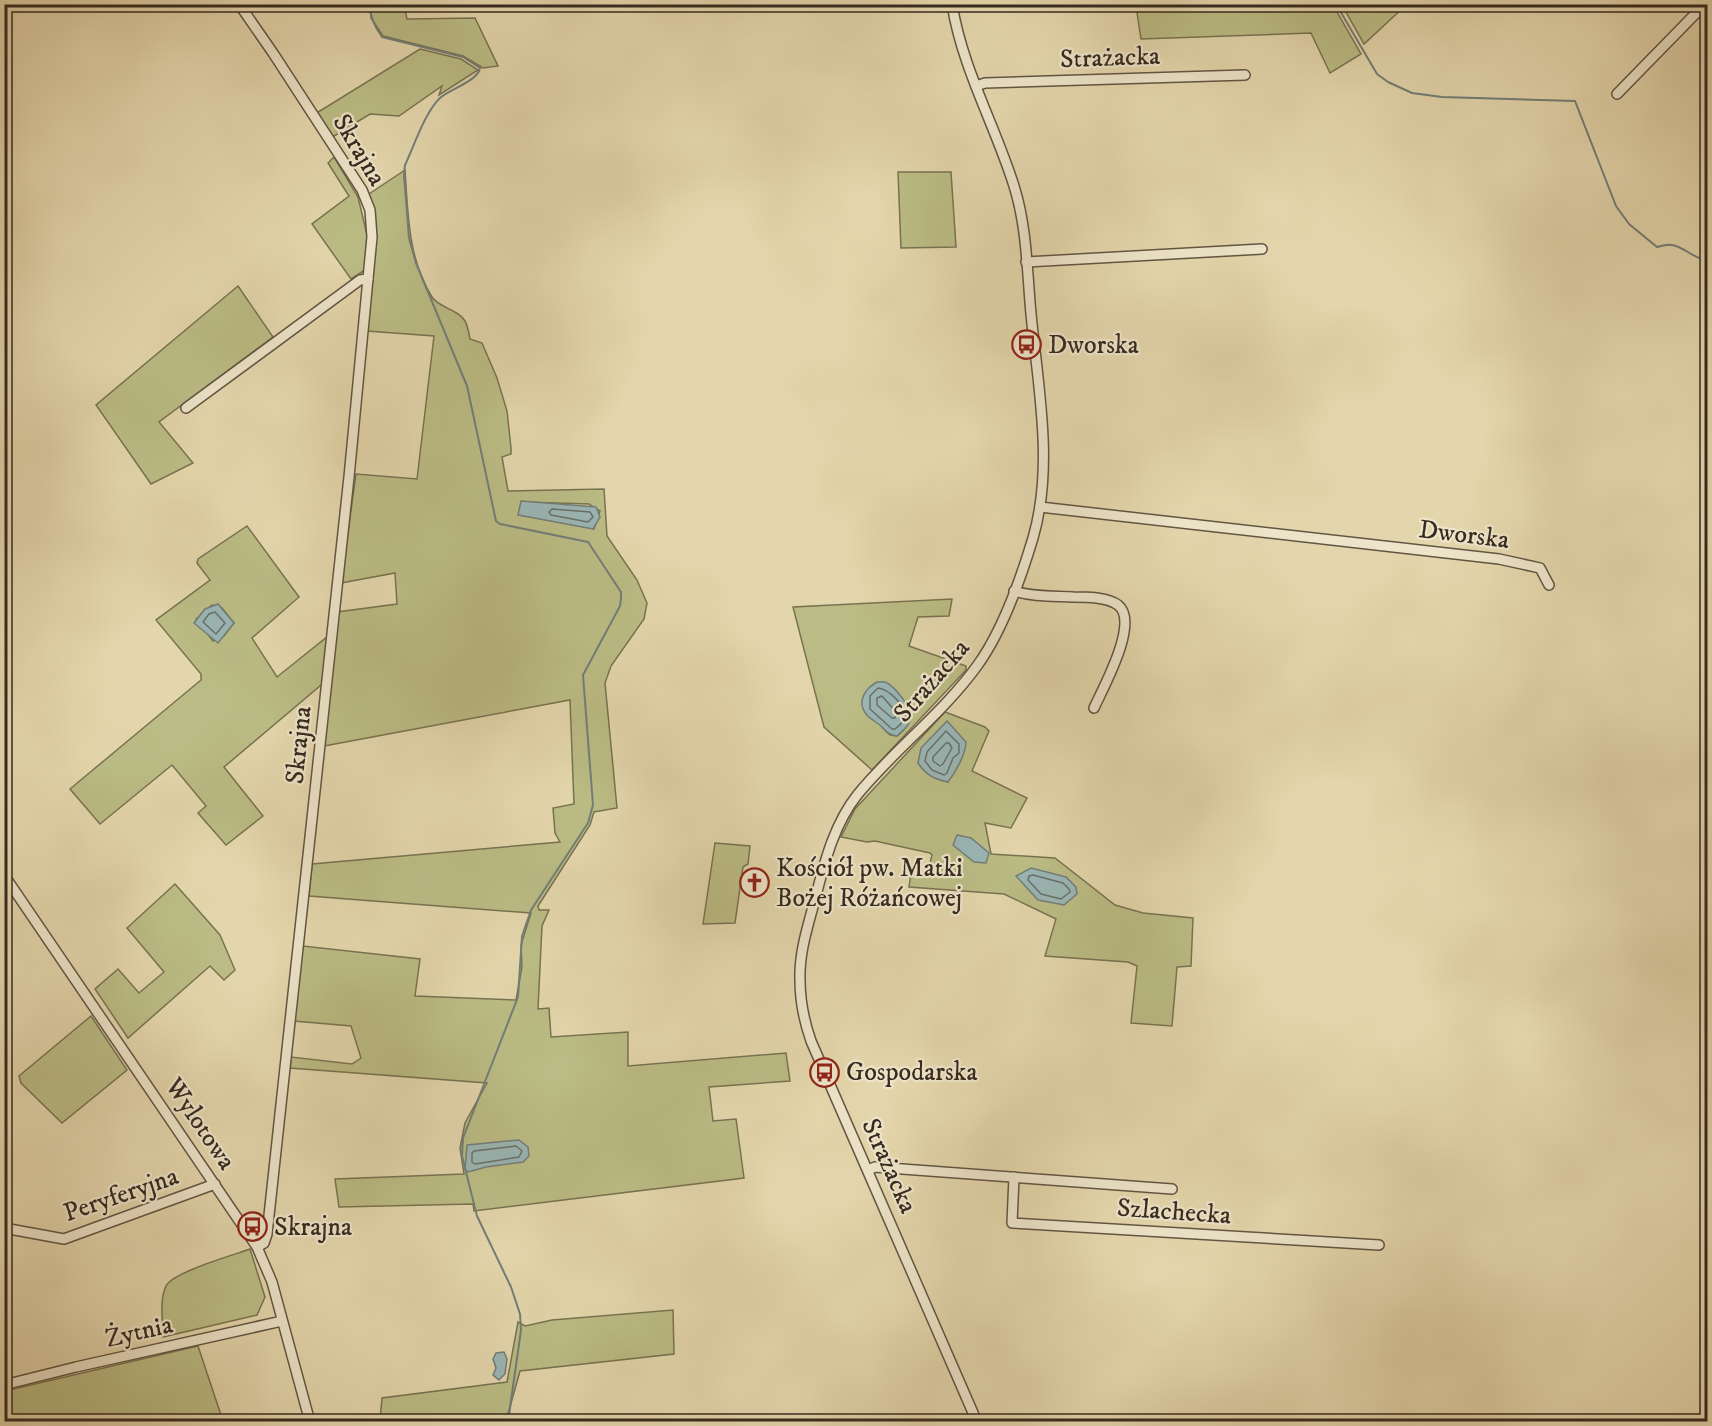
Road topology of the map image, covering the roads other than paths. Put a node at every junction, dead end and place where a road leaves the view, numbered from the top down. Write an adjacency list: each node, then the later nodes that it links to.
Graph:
1 (239, 4): 9 (street, Skrajna)
2 (952, 4): 5 (street, Strażacka)
3 (1705, 4): 6 (street)
4 (1245, 75): 5 (street, Strażacka)
5 (976, 86): 8 (street, Strażacka)
6 (1617, 94)
7 (1262, 249): 8 (street)
8 (1026, 262): 11 (street, Strażacka)
9 (368, 279): 10 (street); 22 (street, Skrajna)
10 (186, 408)
11 (1040, 507): 12 (street, Dworska); 13 (street, Strażacka)
12 (1549, 585)
13 (1014, 591): 14 (street); 16 (street, Strażacka)
14 (1094, 708)
15 (4, 875): 18 (street, Wylotowa)
16 (868, 1170): 17 (street); 26 (street, Strażacka)
17 (1014, 1177): 19 (street); 21 (street, Szlachecka)
18 (215, 1184): 20 (street, Peryferyjna); 22 (street, Wylotowa)
19 (1172, 1189)
20 (4, 1228)
21 (1379, 1245)
22 (257, 1247): 23 (street, Wylotowa)
23 (282, 1321): 24 (street, Żytnia); 25 (street, Wylotowa)
24 (4, 1385)
25 (310, 1422)
26 (977, 1422)

